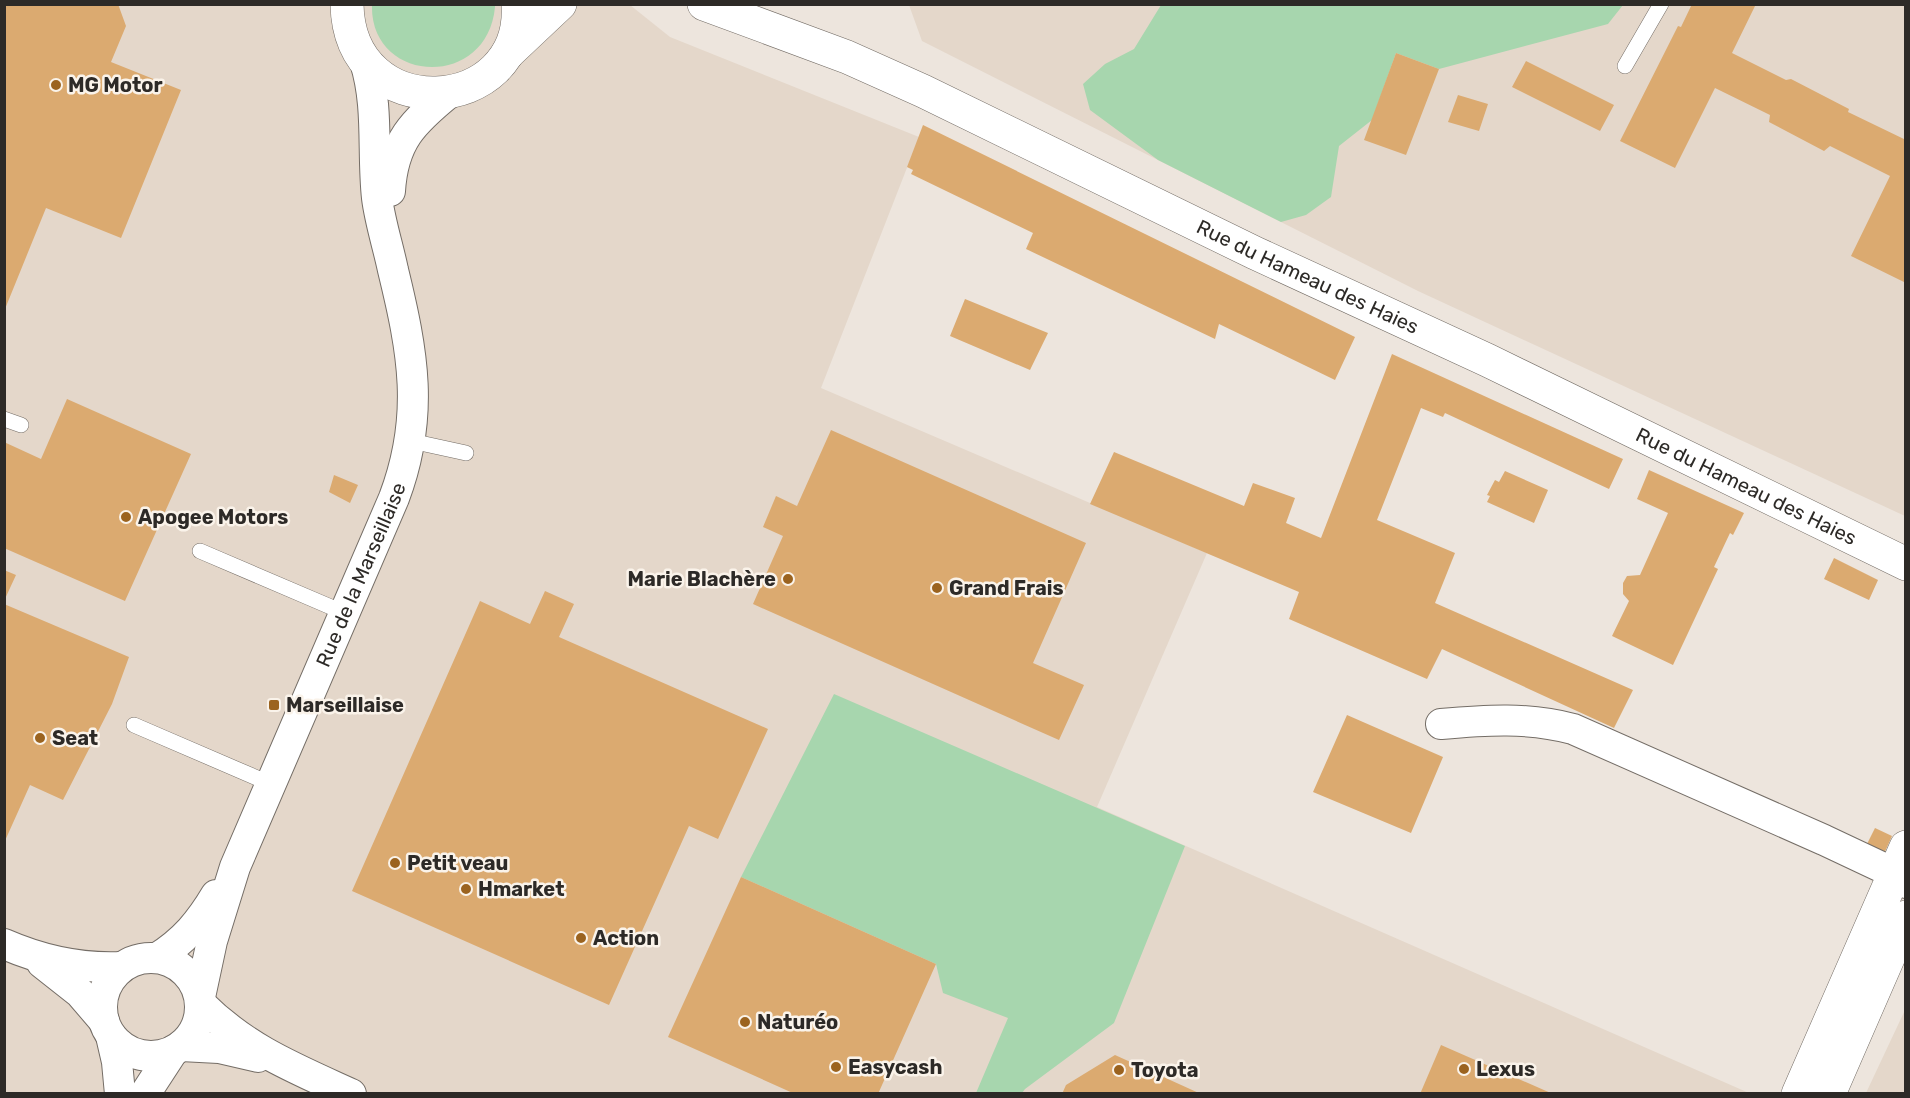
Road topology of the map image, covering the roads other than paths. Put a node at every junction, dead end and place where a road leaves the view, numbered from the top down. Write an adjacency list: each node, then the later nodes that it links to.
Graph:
1 (347, 4): 7 (street)
2 (518, 4): 6 (street)
3 (560, 4): 6 (street)
4 (704, 4): 16 (street, Rue du Hameau des Haies)
5 (1661, 4): 8 (lane)
6 (502, 59): 9 (street)
7 (365, 62): 9 (street); 10 (street, Rue de la Marseillaise)
8 (1625, 66)
9 (450, 92): 10 (street, Rue de la Marseillaise)
10 (393, 268): 13 (street, Rue de la Marseillaise)
11 (4, 419): 12 (lane)
12 (21, 425)
13 (411, 441): 14 (lane); 17 (street, Rue de la Marseillaise)
14 (466, 453)
15 (200, 551): 17 (lane)
16 (1905, 564)
17 (345, 613): 20 (street, Rue de la Marseillaise)
18 (1441, 724): 22 (street)
19 (134, 725): 20 (lane)
20 (271, 784): 21 (street, Rue de la Marseillaise)
21 (235, 867): 25 (street, Rue de la Marseillaise); 27 (street, Rue de la Marseillaise)
22 (1902, 868): 34 (street)
23 (1905, 917): 35 (street)
24 (17, 950): 26 (street); 28 (street)
25 (157, 958): 26 (street); 27 (street)
26 (122, 967): 28 (street)
27 (200, 1000): 29 (street); 30 (street)
28 (107, 1028): 29 (street); 31 (street)
29 (177, 1049): 30 (street); 32 (street)
30 (276, 1061): 33 (street)
31 (120, 1094)
32 (145, 1094)
33 (351, 1094)
34 (1798, 1094)
35 (1829, 1094)

